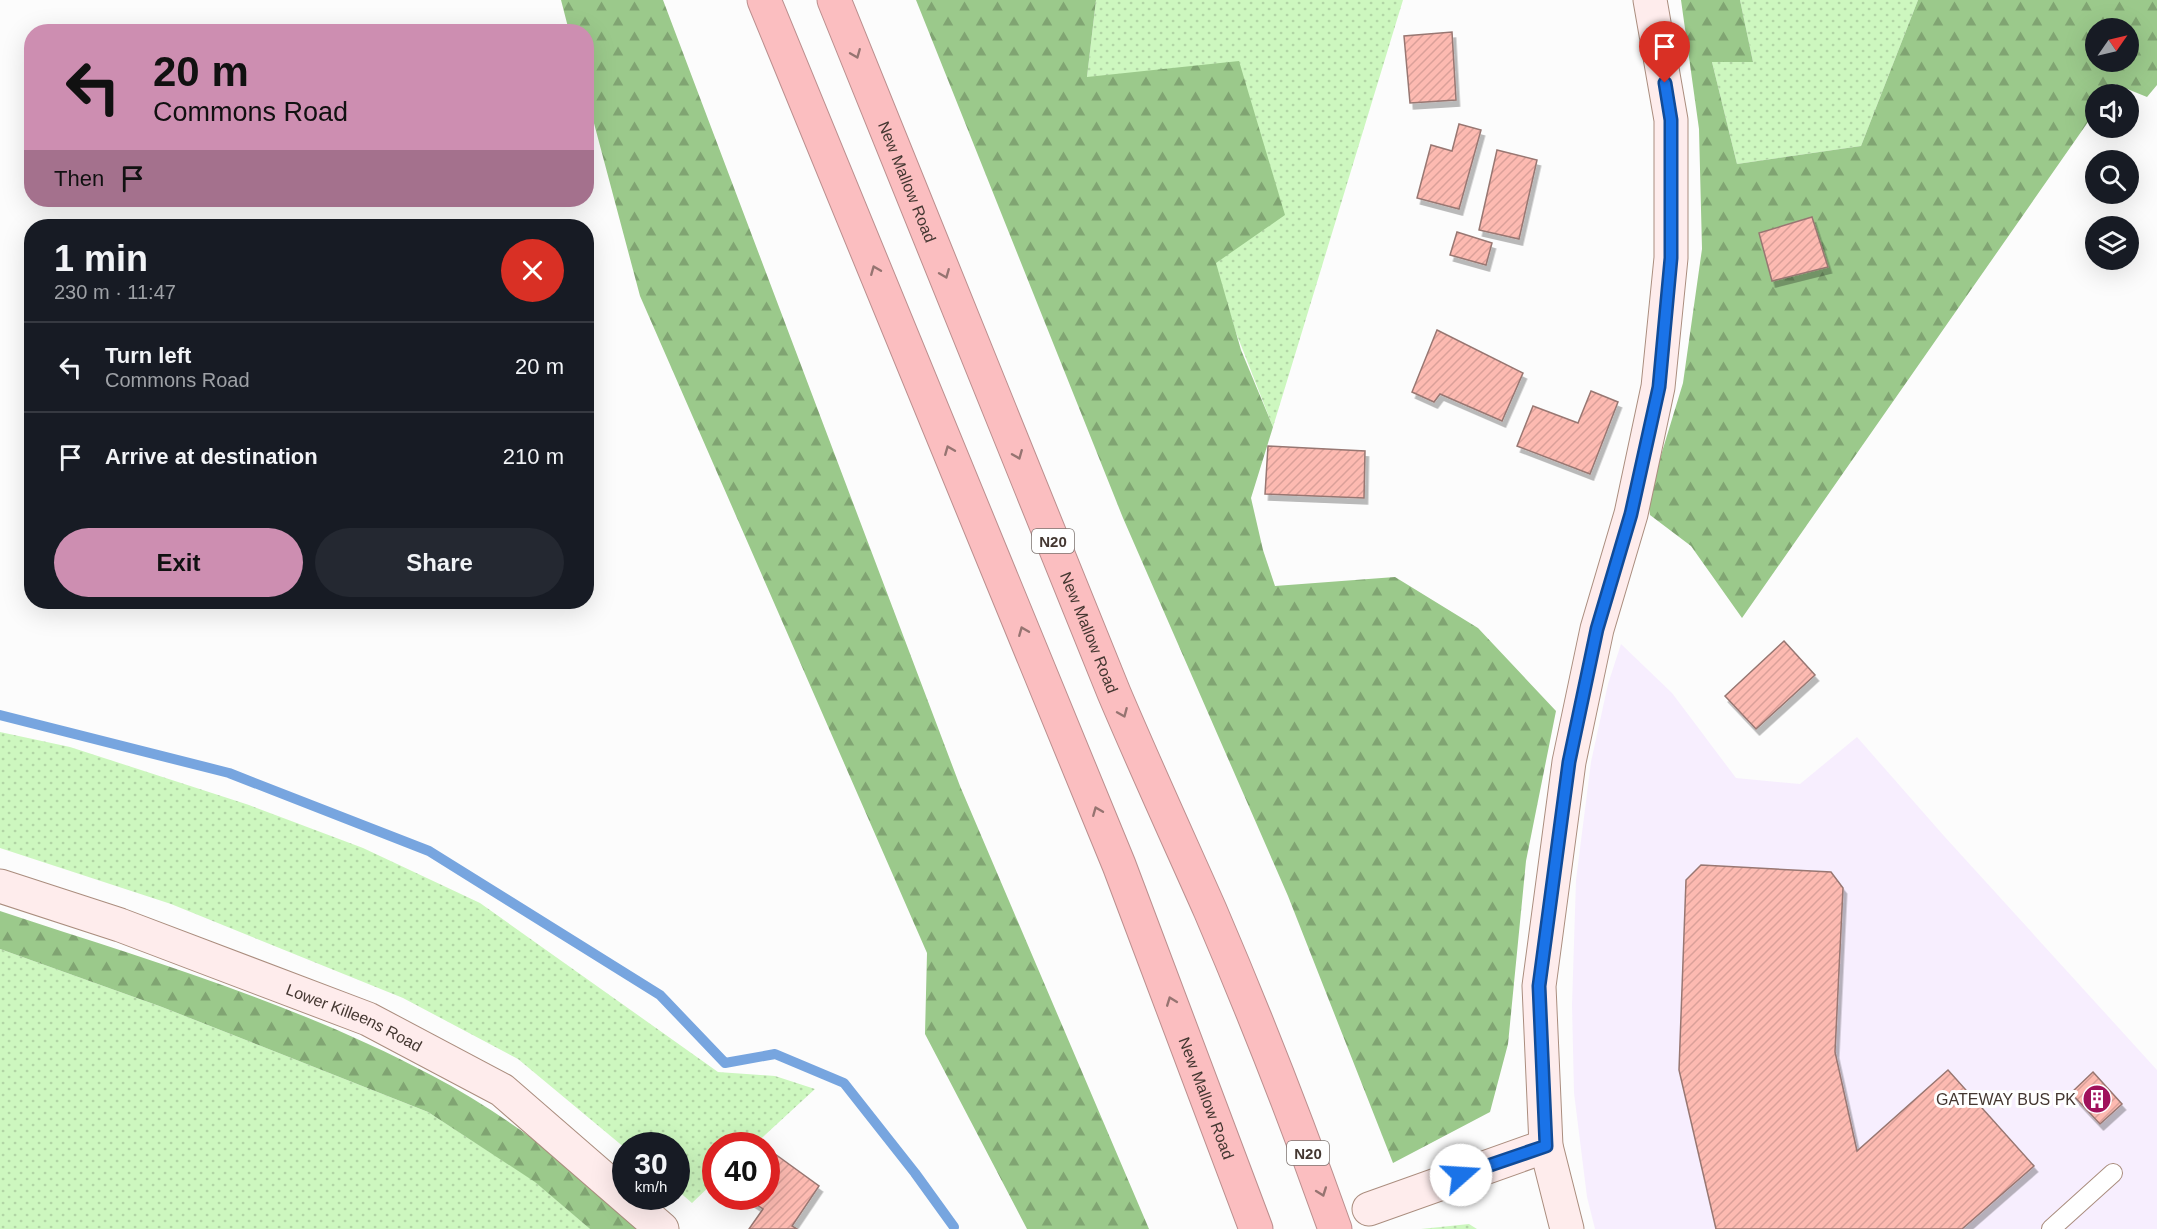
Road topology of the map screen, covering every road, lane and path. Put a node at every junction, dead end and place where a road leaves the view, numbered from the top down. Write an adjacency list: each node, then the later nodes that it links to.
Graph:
1 (764, 0): 5 (highway, New Mallow Road, one-way to 1)
2 (834, 0): 12 (highway, New Mallow Road / N20, one-way to 12)
3 (1650, 0): 6 (street)
4 (0, 886): 9 (street, Lower Killeens Road)
5 (1207, 1095): 10 (highway); 11 (highway, New Mallow Road)
6 (1546, 1146): 8 (street); 13 (street)
7 (2114, 1173): 14 (lane)
8 (1369, 1209)
9 (662, 1229)
10 (1239, 1229)
11 (1256, 1229)
12 (1335, 1229)
13 (1567, 1229)
14 (2051, 1229)

